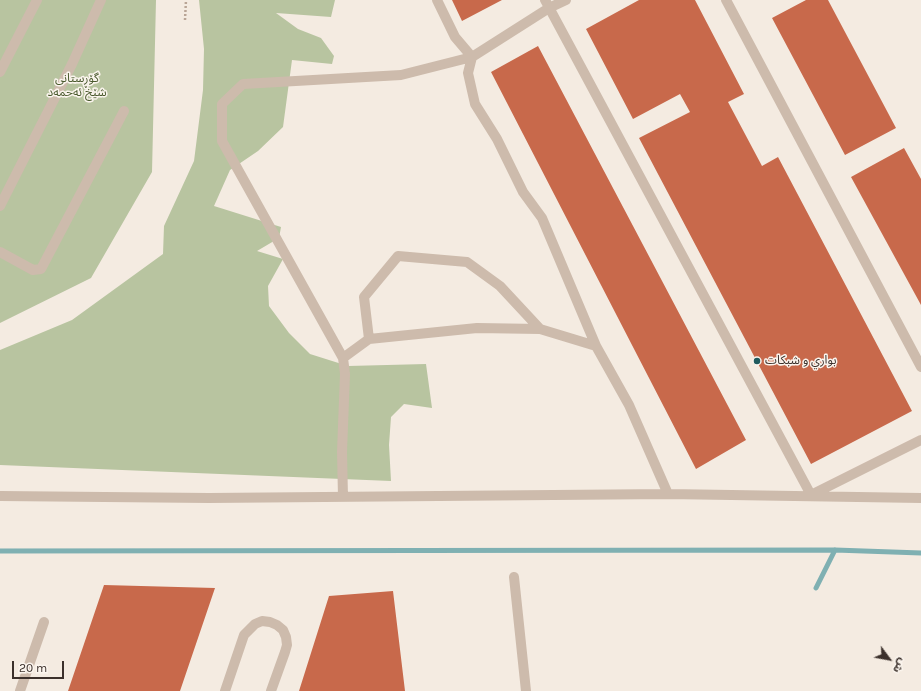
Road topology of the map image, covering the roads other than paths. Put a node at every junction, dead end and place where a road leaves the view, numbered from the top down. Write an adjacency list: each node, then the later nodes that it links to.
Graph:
1 (37, 0): 8 (street)
2 (101, 0): 10 (street)
3 (438, 0): 7 (street)
4 (566, 0): 6 (street)
5 (726, 0): 16 (street)
6 (547, 4): 7 (street); 19 (street)
7 (472, 57): 14 (street); 15 (street)
8 (0, 72)
9 (124, 111): 11 (street)
10 (0, 206)
11 (0, 254)
12 (540, 329): 13 (street); 13 (street); 14 (street)
13 (370, 339): 15 (street)
14 (596, 346): 18 (street)
15 (343, 358): 21 (street)
16 (921, 367)
17 (921, 440): 19 (street)
18 (668, 494): 19 (street); 21 (street)
19 (811, 495): 22 (street)
20 (0, 496): 21 (street)
21 (343, 497)
22 (921, 498)
23 (514, 577): 28 (street)
24 (44, 622): 25 (street)
25 (20, 691)
26 (225, 691): 27 (street)
27 (271, 691)
28 (526, 691)

